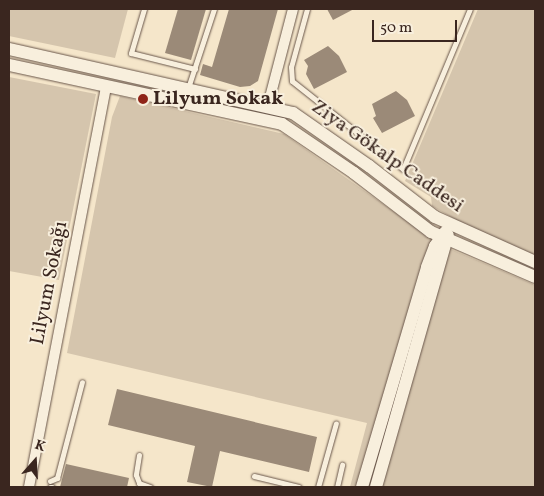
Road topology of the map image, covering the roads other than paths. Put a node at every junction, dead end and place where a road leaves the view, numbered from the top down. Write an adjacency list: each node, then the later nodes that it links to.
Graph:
1 (144, 9): 8 (lane)
2 (214, 9): 8 (lane)
3 (293, 9): 12 (street)
4 (307, 9): 5 (lane)
5 (470, 9)
6 (9, 49): 9 (street, Ziya Gökalp Caddesi)
7 (9, 65): 10 (street)
8 (195, 68): 11 (lane)
9 (109, 71): 10 (street); 11 (street, Ziya Gökalp Caddesi)
10 (106, 86): 13 (street); 24 (street, Lilyum Sokağı)
11 (188, 88): 12 (street, Ziya Gökalp Caddesi)
12 (268, 106): 13 (street); 14 (street, Ziya Gökalp Caddesi)
13 (264, 119): 15 (street)
14 (450, 226): 15 (street); 16 (street, Ziya Gökalp Caddesi)
15 (444, 240): 17 (street); 29 (street); 30 (street)
16 (535, 262)
17 (535, 277)
18 (82, 382): 23 (lane)
19 (336, 423): 27 (lane)
20 (139, 455): 25 (lane)
21 (342, 465): 28 (lane)
22 (254, 476): 26 (lane)
23 (51, 485)
24 (29, 487)
25 (150, 487)
26 (299, 487)
27 (318, 487)
28 (337, 487)
29 (362, 487)
30 (376, 487)

